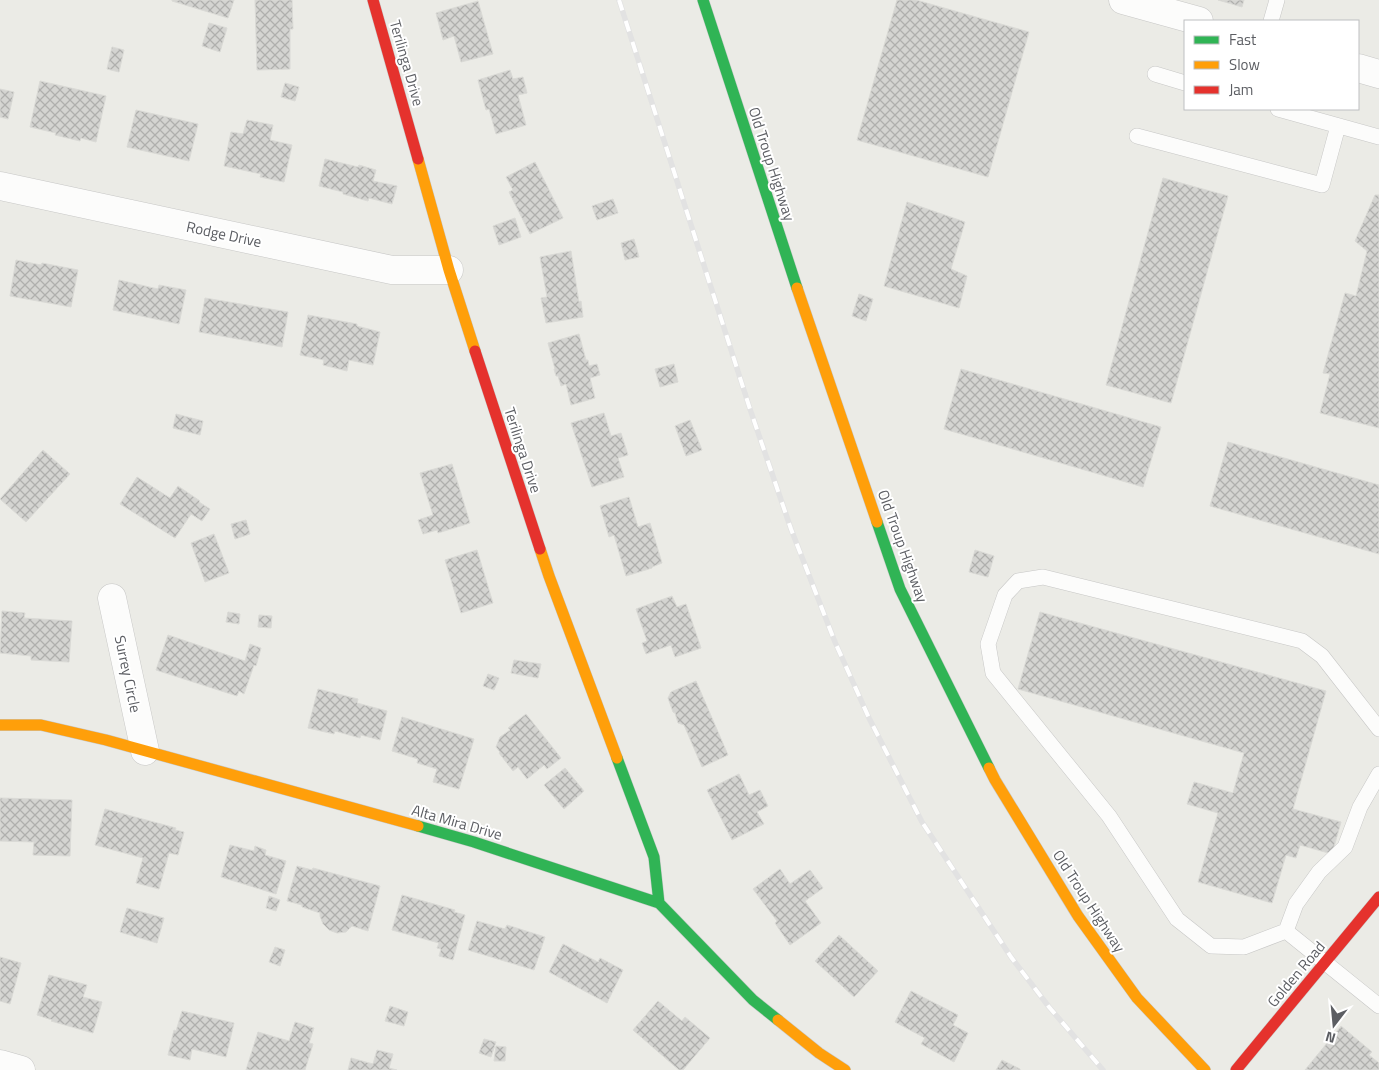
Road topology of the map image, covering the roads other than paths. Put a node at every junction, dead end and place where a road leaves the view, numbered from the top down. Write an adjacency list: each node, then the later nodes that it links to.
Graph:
1 (373, 0): 16 (street, Terilinga Drive)
2 (703, 0): 30 (street, Old Troup Highway)
3 (1124, 0): 5 (street)
4 (1277, 0): 6 (lane)
5 (1195, 20)
6 (1271, 20)
7 (1359, 68): 9 (street)
8 (1155, 74): 10 (lane)
9 (1379, 74)
10 (1184, 83)
11 (1282, 110): 12 (lane)
12 (1338, 126): 13 (lane); 14 (lane)
13 (1137, 136)
14 (1379, 137)
15 (0, 186): 16 (street, Rodge Drive)
16 (449, 270): 23 (street, Terilinga Drive)
17 (112, 598): 20 (street, Surrey Circle)
18 (0, 725): 20 (street, Alta Mira Drive)
19 (1379, 729): 24 (lane)
20 (145, 751): 23 (street, Alta Mira Drive)
21 (1379, 774): 24 (lane)
22 (1379, 897): 25 (street, Golden Road)
23 (659, 903): 29 (street, Alta Mira Drive)
24 (1286, 931): 25 (lane)
25 (1325, 962): 26 (lane); 31 (street, Golden Road)
26 (1379, 1006)
27 (0, 1064): 28 (street)
28 (21, 1070)
29 (845, 1070)
30 (1205, 1070)
31 (1236, 1070)

